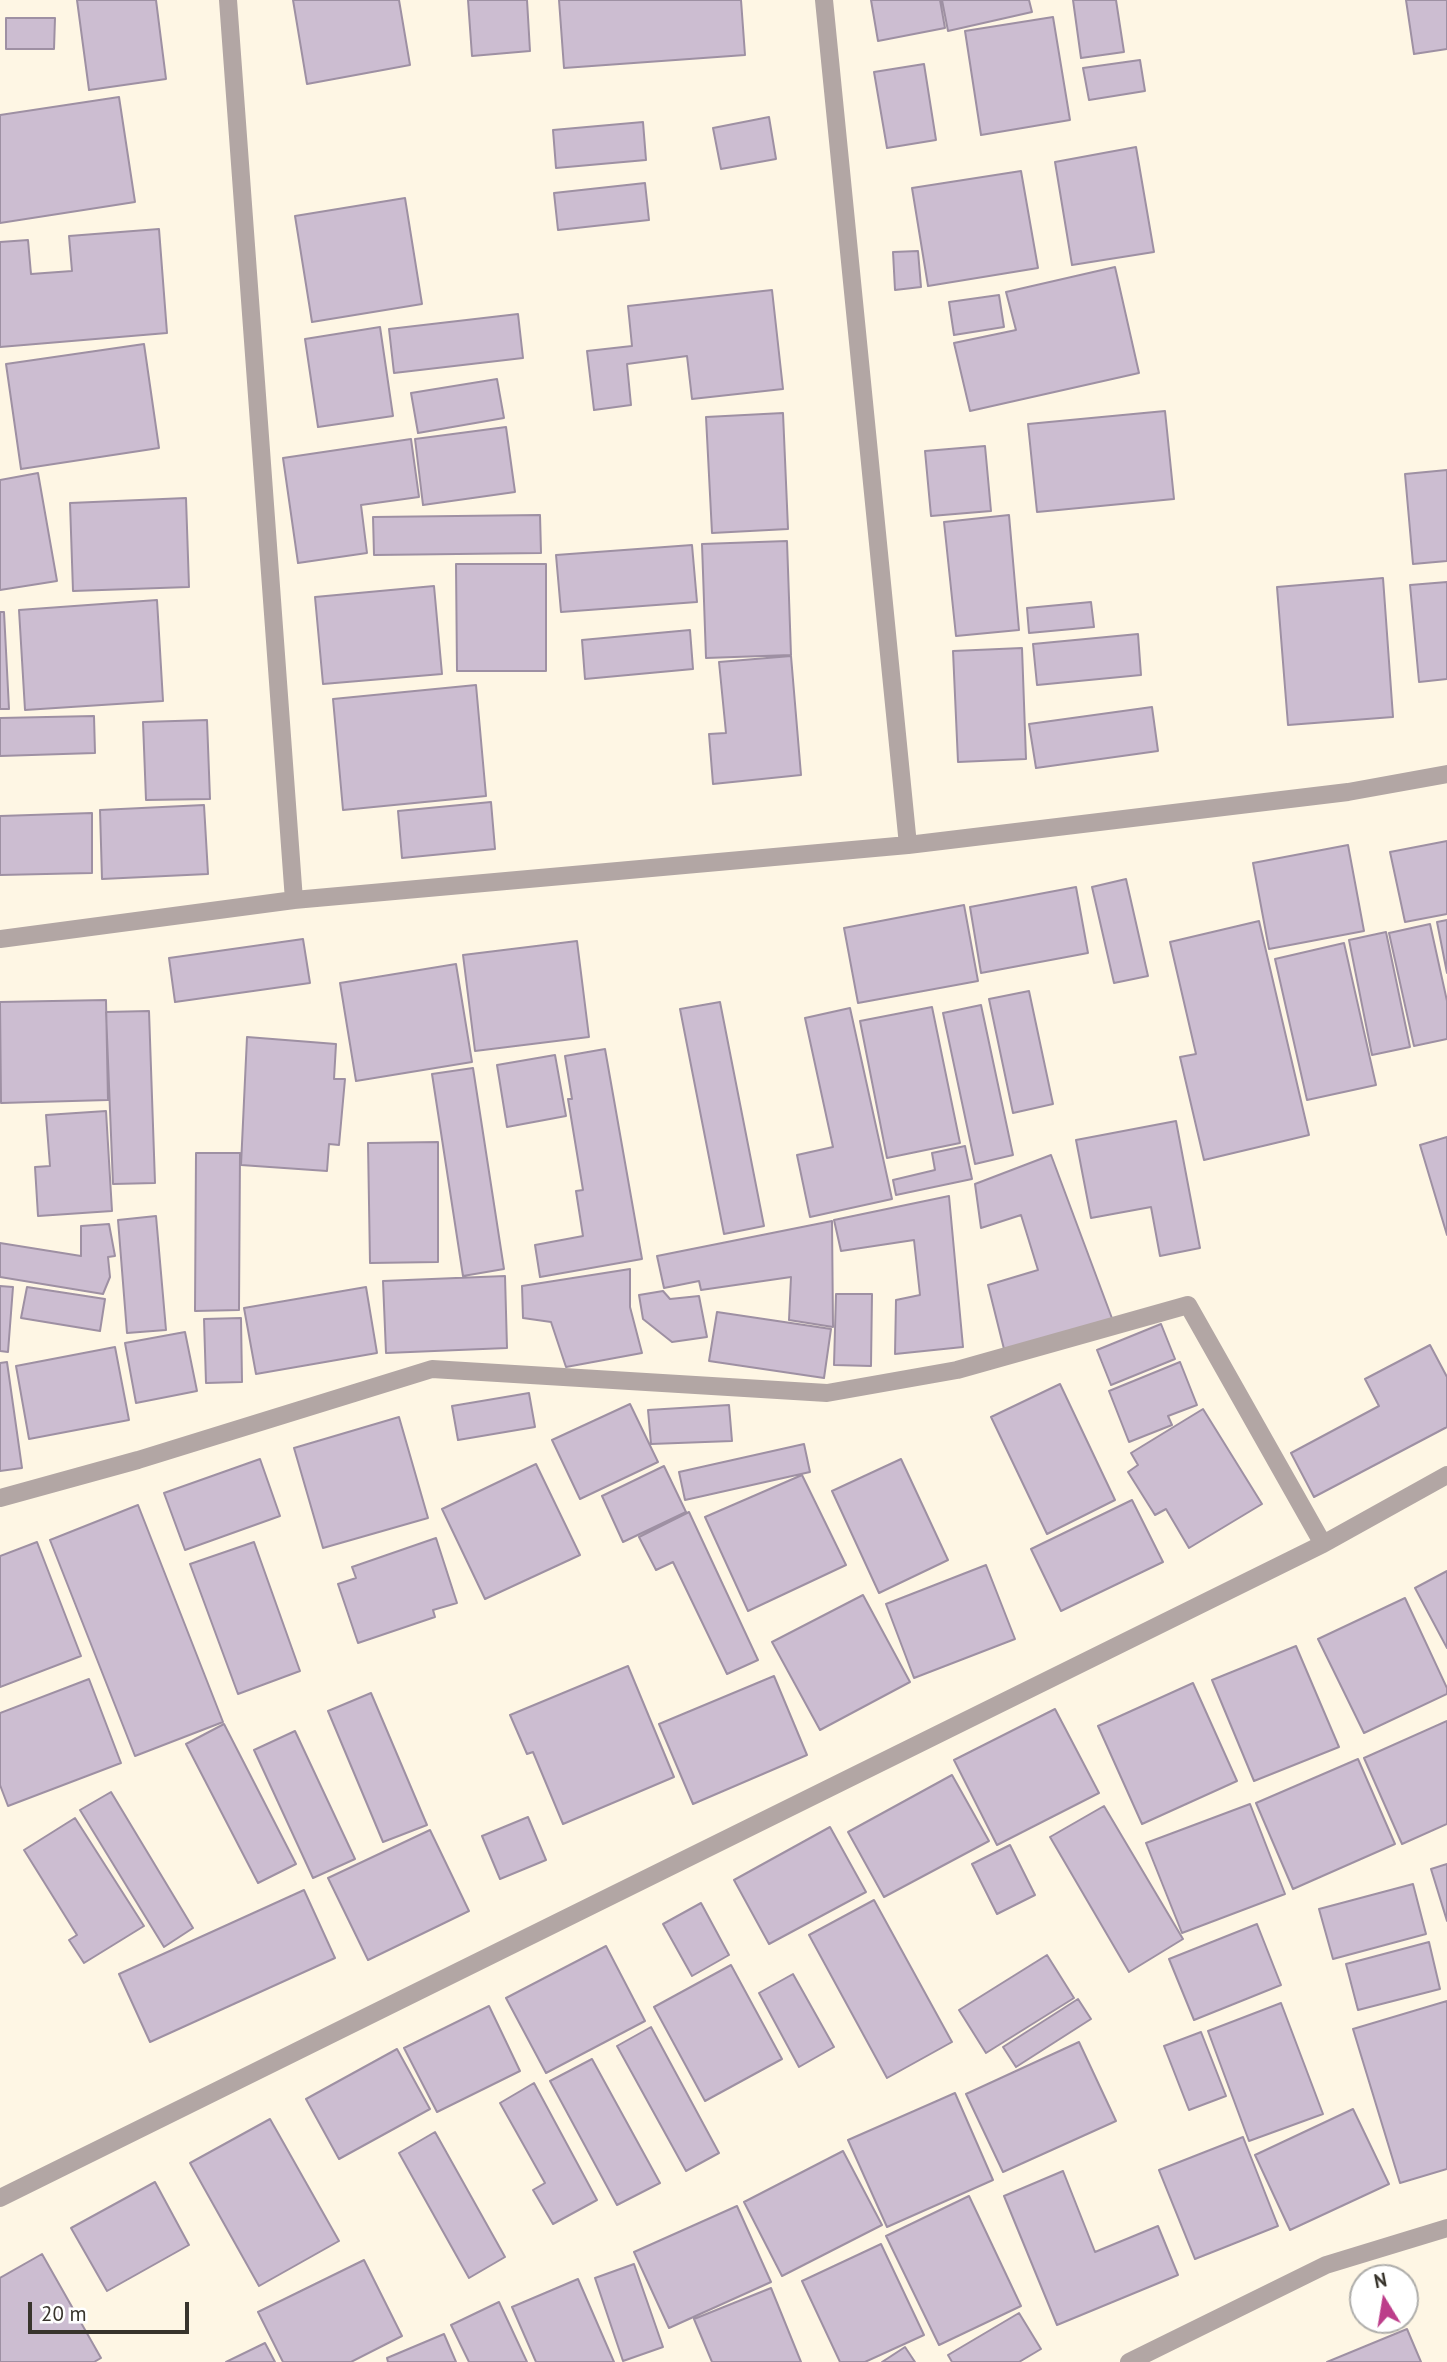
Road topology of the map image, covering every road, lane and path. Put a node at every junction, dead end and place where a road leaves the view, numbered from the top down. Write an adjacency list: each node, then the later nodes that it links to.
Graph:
1 (228, 0): 5 (street)
2 (824, 0): 4 (street)
3 (1447, 774): 4 (street)
4 (908, 845): 5 (street)
5 (295, 900): 6 (street)
6 (0, 939)
7 (1447, 1475): 9 (street)
8 (0, 1498): 9 (street)
9 (1324, 1544): 10 (street)
10 (0, 2199)
11 (1447, 2228): 12 (street)
12 (1129, 2362)

